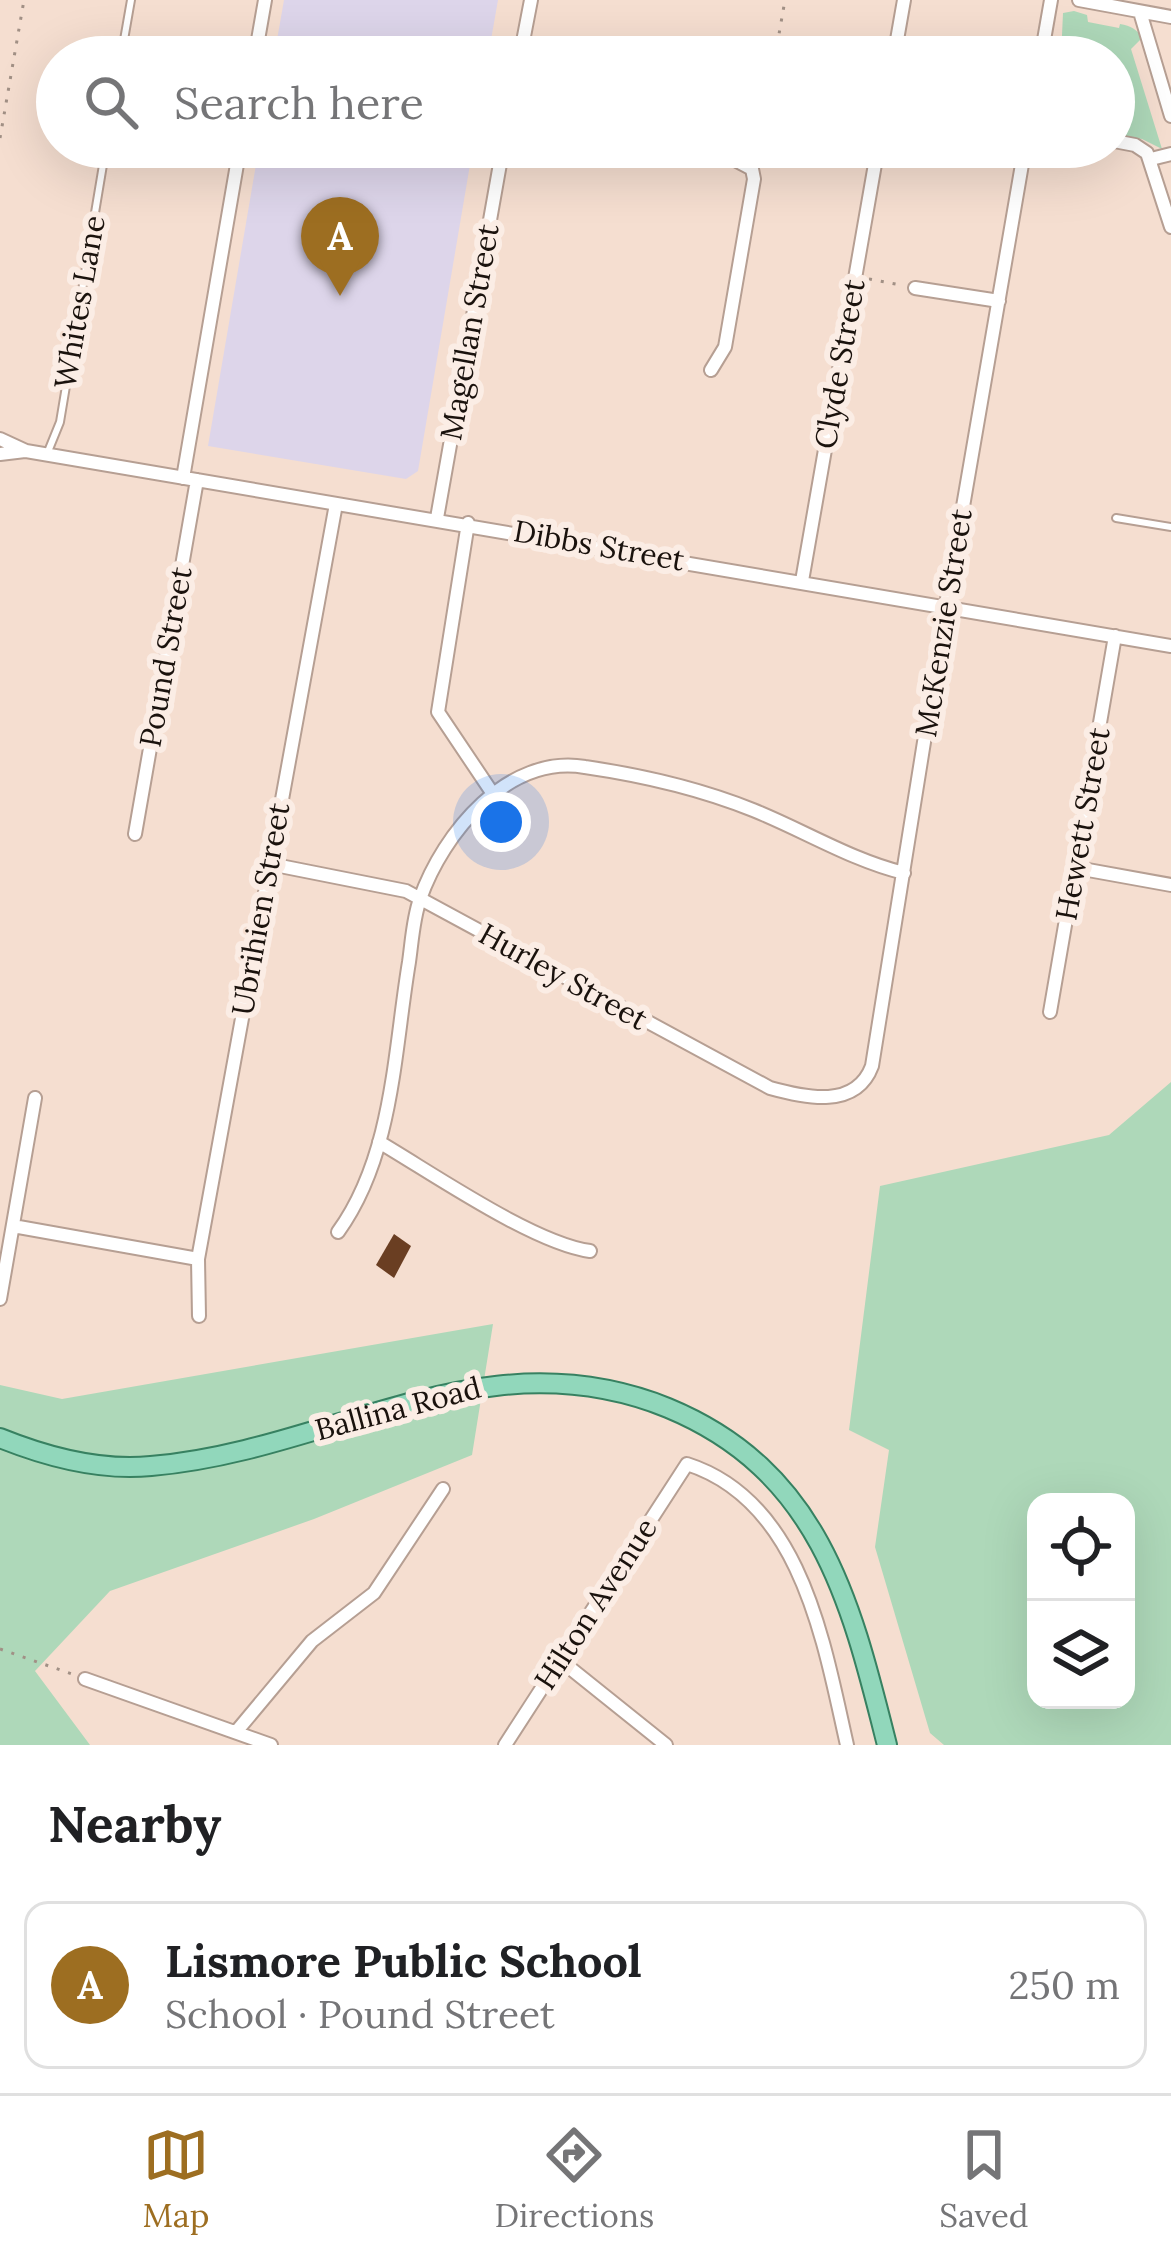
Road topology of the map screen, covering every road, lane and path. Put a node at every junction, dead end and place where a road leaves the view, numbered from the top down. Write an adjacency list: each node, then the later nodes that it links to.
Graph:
1 (24, 0): 18 (path)
2 (131, 0): 11 (lane)
3 (265, 0): 12 (street)
4 (530, 0): 13 (street)
5 (785, 0): 14 (path)
6 (904, 0): 15 (street)
7 (1051, 0): 16 (street)
8 (1079, 0): 9 (street)
9 (1140, 12): 10 (street); 17 (street)
10 (1171, 17)
11 (125, 36)
12 (259, 36)
13 (524, 36)
14 (779, 36)
15 (898, 36)
16 (1045, 36)
17 (1171, 116)
18 (0, 138)
19 (1135, 146): 21 (street)
20 (1171, 154): 21 (street)
21 (1151, 159): 28 (street)
22 (102, 168): 36 (lane, Whites Lane)
23 (237, 168): 37 (street, Pound Street)
24 (499, 168): 39 (street, Magellan Street)
25 (750, 168): 32 (street)
26 (874, 168): 29 (street, Clyde Street)
27 (1021, 168): 31 (street, McKenzie Street)
28 (1171, 226)
29 (856, 277): 30 (path); 43 (street, Clyde Street)
30 (915, 288): 31 (street)
31 (999, 301): 44 (street, McKenzie Street)
32 (711, 370)
33 (0, 439): 34 (street, Dibbs Street)
34 (26, 451): 35 (street, Dibbs Street); 36 (street, Dibbs Street)
35 (0, 454)
36 (47, 454): 37 (street, Dibbs Street)
37 (190, 479): 38 (street, Dibbs Street); 48 (street, Pound Street)
38 (336, 504): 39 (street, Dibbs Street); 49 (street, Ubrihien Street)
39 (436, 518): 41 (street, Dibbs Street)
40 (1116, 518): 42 (lane)
41 (468, 524): 43 (street, Dibbs Street); 47 (street)
42 (1171, 527)
43 (802, 581): 44 (street, Dibbs Street)
44 (946, 605): 45 (street, Dibbs Street); 51 (street, McKenzie Street)
45 (1115, 636): 46 (street, Dibbs Street); 50 (street, Hewett Street)
46 (1171, 646)
47 (493, 794): 51 (street); 53 (street)
48 (135, 834)
49 (270, 864): 53 (street, Hurley Street); 61 (street, Ubrihien Street)
50 (1077, 868): 52 (street); 54 (street, Hewett Street)
51 (904, 873): 55 (street, McKenzie Street)
52 (1171, 885)
53 (420, 898): 55 (street, Hurley Street); 57 (street)
54 (1050, 1012)
55 (852, 1092)
56 (35, 1098): 58 (street)
57 (379, 1142): 59 (street); 60 (street)
58 (13, 1226): 61 (street); 62 (street)
59 (338, 1232)
60 (590, 1251)
61 (198, 1259): 63 (street, Ubrihien Street)
62 (0, 1299)
63 (199, 1316)
64 (0, 1438): 74 (main road, Ballina Road)
65 (442, 1489): 69 (street)
66 (0, 1649): 68 (path)
67 (560, 1660): 71 (street, Hilton Avenue); 72 (street); 73 (street, Hilton Avenue)
68 (85, 1679): 69 (street)
69 (236, 1732): 70 (street)
70 (272, 1745)
71 (506, 1745)
72 (667, 1745)
73 (848, 1745)
74 (887, 1745)

